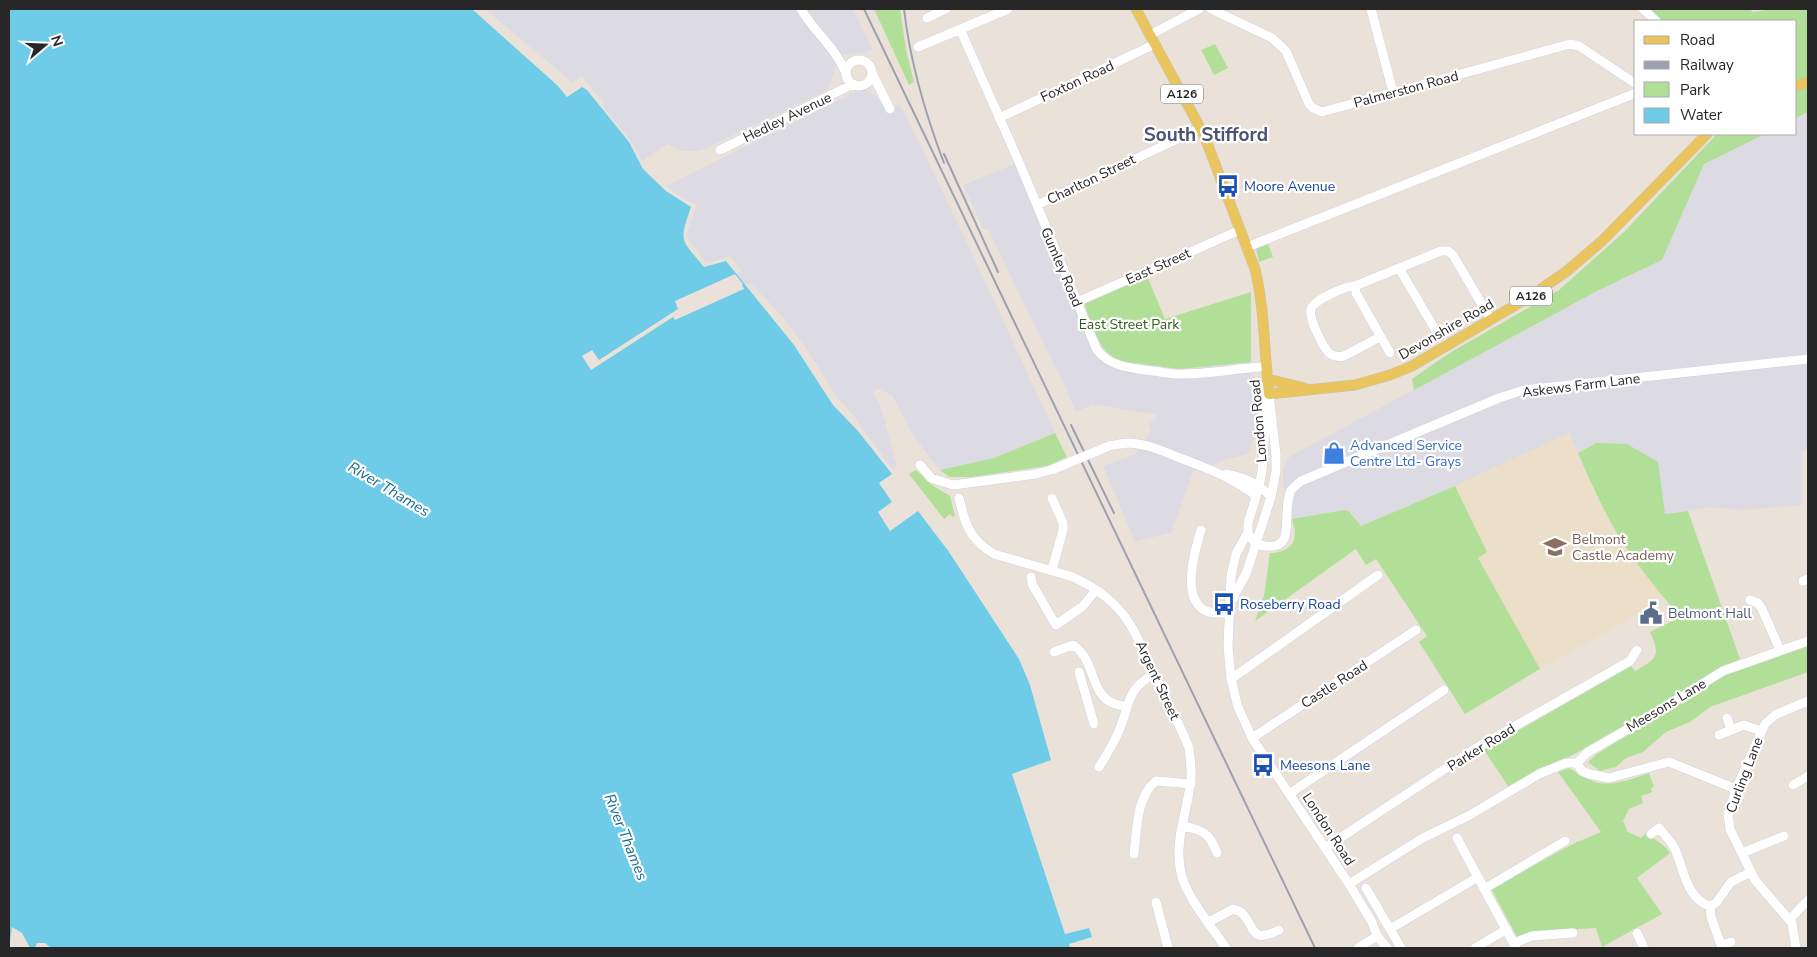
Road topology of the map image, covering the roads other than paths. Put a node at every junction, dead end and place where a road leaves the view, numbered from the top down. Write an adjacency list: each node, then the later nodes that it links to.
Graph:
1 (802, 9): 14 (street)
2 (946, 9): 9 (street)
3 (1008, 9): 11 (street)
4 (1136, 9): 12 (main road, London Road / A126)
5 (1200, 9): 12 (street)
6 (1211, 9): 21 (street, Palmerston Road)
7 (1371, 9): 21 (street)
8 (1643, 9): 10 (street)
9 (927, 18)
10 (1655, 20)
11 (960, 29): 13 (street); 24 (street, Gumley Road)
12 (1152, 40): 24 (street, Foxton Road); 25 (main road, London Road / A126)
13 (918, 47)
14 (835, 51): 15 (street); 16 (street)
15 (856, 61): 16 (street); 17 (street)
16 (846, 73): 19 (street)
17 (872, 73): 19 (street, Hedley Avenue); 20 (street)
18 (1634, 83): 21 (street, Palmerston Road)
19 (858, 85): 20 (street); 27 (street, Hedley Avenue)
20 (879, 90): 23 (street)
21 (1393, 92)
22 (1634, 94): 30 (street)
23 (890, 109)
24 (999, 118): 28 (street, Gumley Road)
25 (1201, 128): 28 (street, Charlton Street); 29 (main road, London Road / A126)
26 (1706, 135): 34 (main road, Devonshire Road / A126)
27 (720, 150)
28 (1037, 205): 33 (street, Gumley Road)
29 (1240, 230): 30 (main road, London Road / A126); 33 (street, East Street)
30 (1246, 247): 39 (main road, London Road / A126)
31 (1399, 268): 32 (street); 34 (street); 35 (street)
32 (1355, 286): 36 (street); 36 (street)
33 (1077, 302): 39 (street, Gumley Road)
34 (1491, 320): 41 (main road, Devonshire Road / A126)
35 (1436, 331)
36 (1380, 338): 37 (street)
37 (1390, 353)
38 (1808, 359): 55 (street, Askews Farm Lane)
39 (1263, 364): 40 (main road, London Road / A126)
40 (1266, 387): 41 (main road, Devonshire Road / A126); 41 (main road, Devonshire Road / A126); 42 (street, London Road); 45 (street, London Road)
41 (1314, 390)
42 (1274, 433): 47 (street); 48 (street, London Road)
43 (920, 465): 44 (street, bridge)
44 (1216, 471): 46 (street); 47 (street)
45 (1262, 471): 46 (street); 47 (street, London Road)
46 (1246, 478): 47 (street)
47 (1257, 492): 48 (street); 53 (street, London Road)
48 (1271, 497): 51 (street, London Road)
49 (959, 498): 56 (street, Argent Street)
50 (1052, 498): 56 (street)
51 (1262, 528): 54 (street, London Road); 55 (street)
52 (1200, 529): 61 (street)
53 (1248, 532): 54 (street); 61 (street, London Road)
54 (1256, 543): 55 (street); 61 (street, London Road)
55 (1271, 547)
56 (1052, 570): 59 (street, Argent Street)
57 (1378, 575): 69 (street)
58 (1031, 577): 59 (street)
59 (1096, 590): 68 (street, Argent Street)
60 (1750, 600): 65 (street)
61 (1230, 611): 69 (street, London Road)
62 (1416, 630): 80 (street, Castle Road)
63 (1808, 641): 65 (street, Meesons Lane)
64 (1637, 650): 93 (street, Parker Road)
65 (1780, 650): 81 (street, Meesons Lane)
66 (1054, 652): 71 (street)
67 (1079, 672): 72 (street)
68 (1154, 675): 74 (street); 84 (street, Argent Street)
69 (1231, 679): 80 (street, London Road)
70 (1444, 690): 87 (street)
71 (1103, 695): 72 (street); 74 (street)
72 (1087, 700): 76 (street)
73 (1808, 701): 78 (street, Curling Lane)
74 (1126, 707): 82 (street)
75 (1727, 718): 77 (street, Curling Lane)
76 (1094, 724)
77 (1731, 730): 78 (street, Curling Lane); 79 (street, Curling Lane)
78 (1761, 732): 86 (street, Curling Lane)
79 (1719, 735)
80 (1252, 738): 87 (street, London Road)
81 (1577, 763): 86 (street); 99 (street, Meesons Lane)
82 (1099, 767)
83 (1806, 781): 85 (street)
84 (1191, 784): 88 (street, Argent Street); 96 (street)
85 (1793, 785)
86 (1736, 789): 95 (street, Curling Lane)
87 (1289, 794): 93 (street, London Road)
88 (1182, 826): 94 (street); 106 (street, Argent Street)
89 (1651, 834): 104 (street)
90 (1785, 835): 95 (street)
91 (1457, 838): 98 (street)
92 (1565, 842): 101 (street)
93 (1325, 848): 99 (street, London Road)
94 (1217, 853)
95 (1742, 853): 97 (street, Curling Lane)
96 (1134, 854)
97 (1751, 872): 104 (street); 105 (street, Curling Lane)
98 (1478, 877): 101 (street); 107 (street)
99 (1349, 884): 112 (street, London Road)
100 (1366, 888): 107 (street)
101 (1484, 889): 108 (street)
102 (1808, 900): 105 (street)
103 (1156, 902): 115 (street)
104 (1710, 906): 113 (street)
105 (1790, 919): 122 (street)
106 (1209, 922): 109 (street); 116 (street, Argent Street)
107 (1390, 929): 119 (street)
108 (1506, 929): 114 (street); 120 (street)
109 (1279, 930)
110 (1573, 933): 114 (street)
111 (1637, 933): 121 (street)
112 (1377, 936): 117 (street); 118 (street, London Road)
113 (1731, 942)
114 (1515, 946)
115 (1168, 948)
116 (1226, 948)
117 (1358, 948)
118 (1387, 948)
119 (1401, 948)
120 (1476, 948)
121 (1644, 948)
122 (1796, 948)

